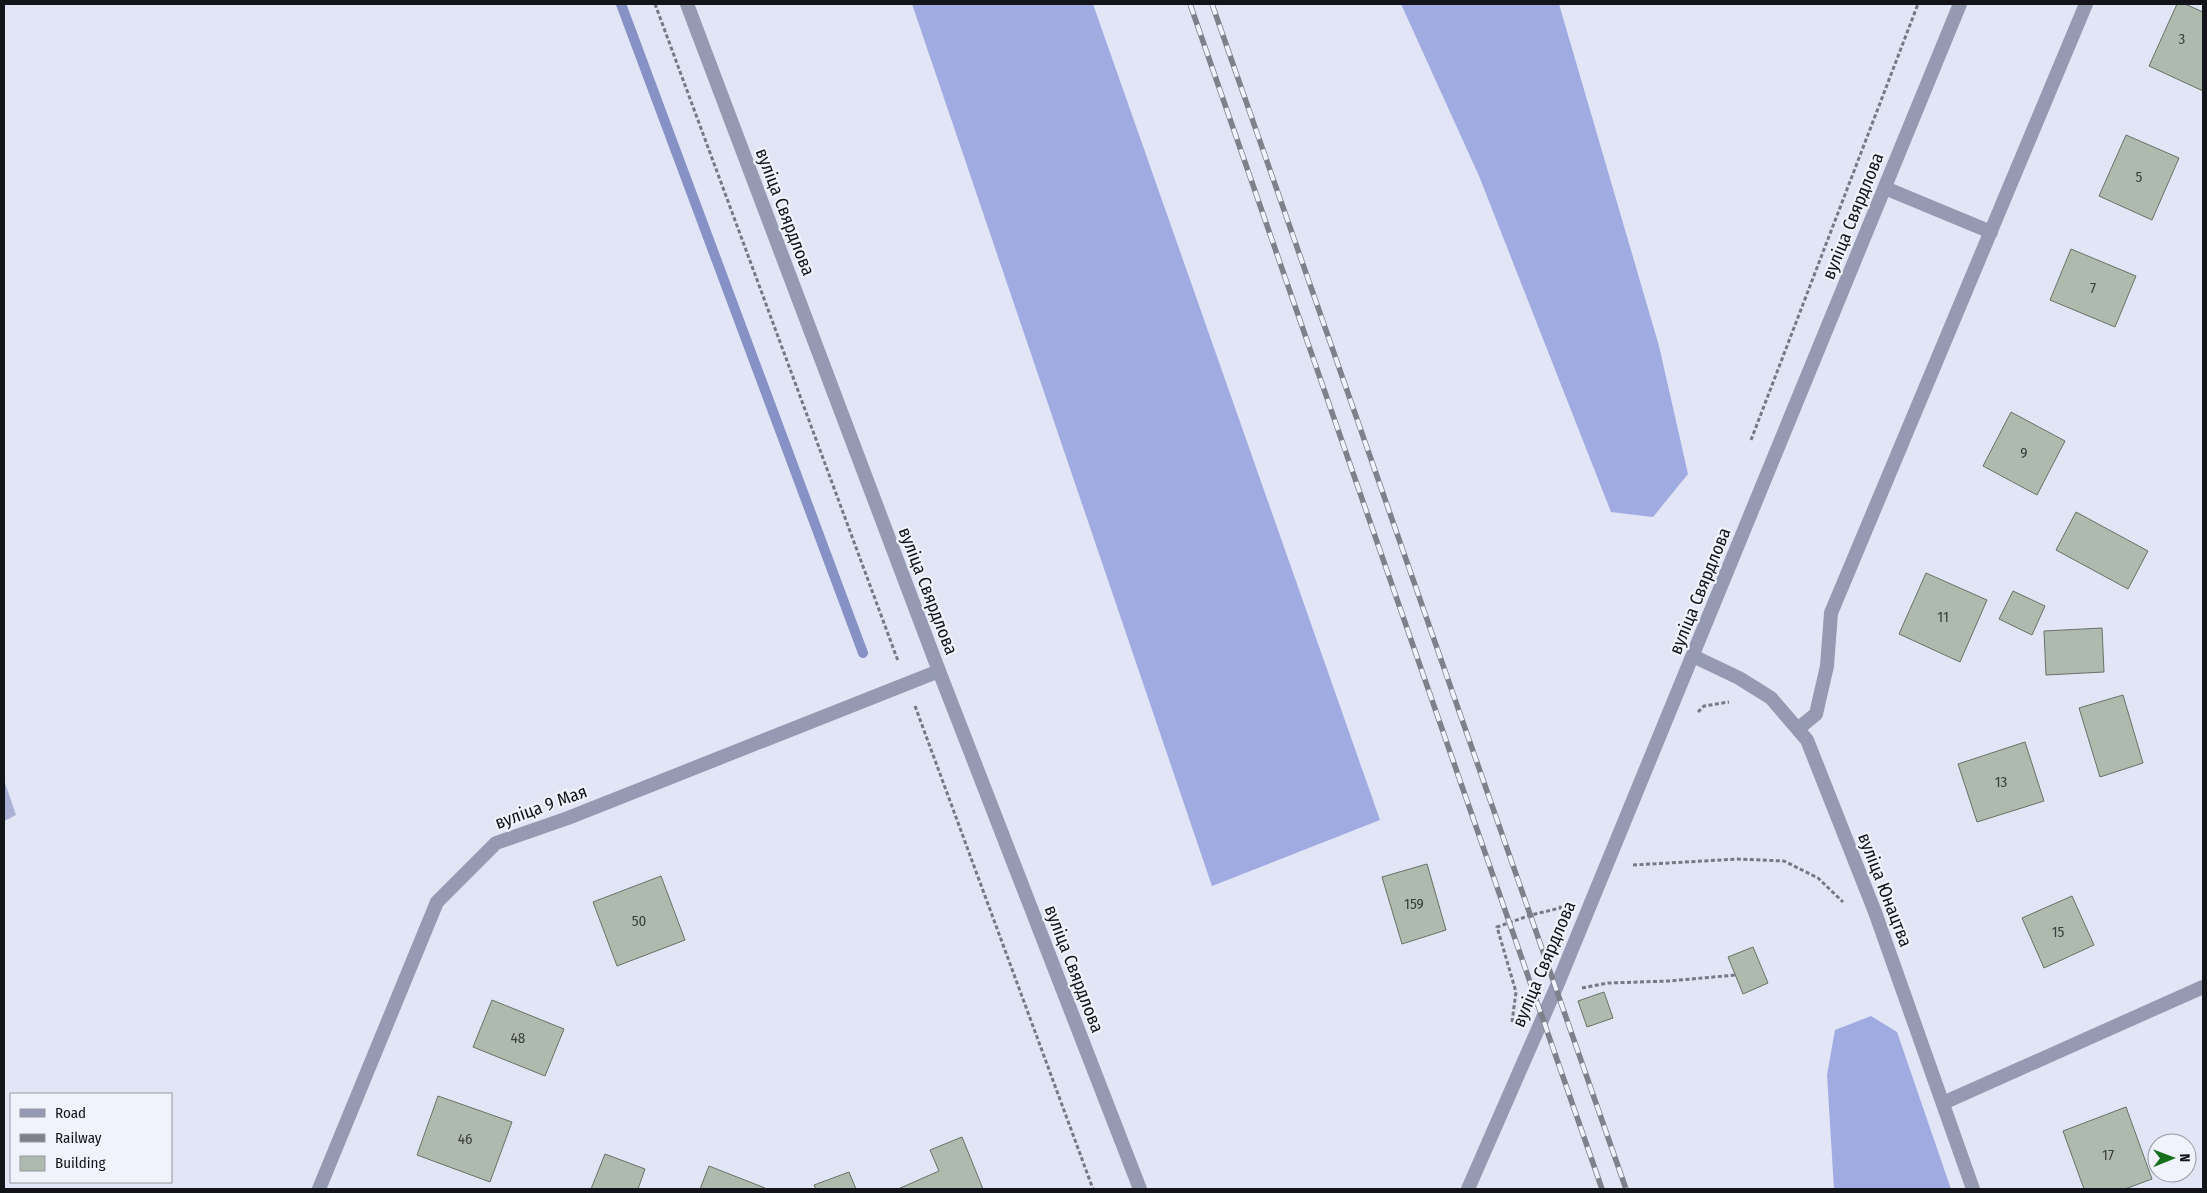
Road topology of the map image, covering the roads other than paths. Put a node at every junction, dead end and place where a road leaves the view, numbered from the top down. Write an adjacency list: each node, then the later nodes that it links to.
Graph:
1 (687, 4): 7 (street, вуліца Свярдлова)
2 (1960, 4): 4 (street, вуліца Свярдлова)
3 (2086, 4): 5 (street)
4 (1885, 188): 5 (street); 6 (street, вуліца Свярдлова)
5 (1990, 232): 8 (street)
6 (1693, 656): 8 (street, вуліца Юнацтва); 13 (street, вуліца Свярдлова)
7 (938, 671): 11 (street, вуліца 9 Мая); 12 (street, вуліца Свярдлова)
8 (1799, 728): 10 (street, вуліца Юнацтва)
9 (2203, 987): 10 (street)
10 (1943, 1103): 14 (street, вуліца Юнацтва)
11 (319, 1189)
12 (1140, 1189)
13 (1468, 1189)
14 (1973, 1189)

